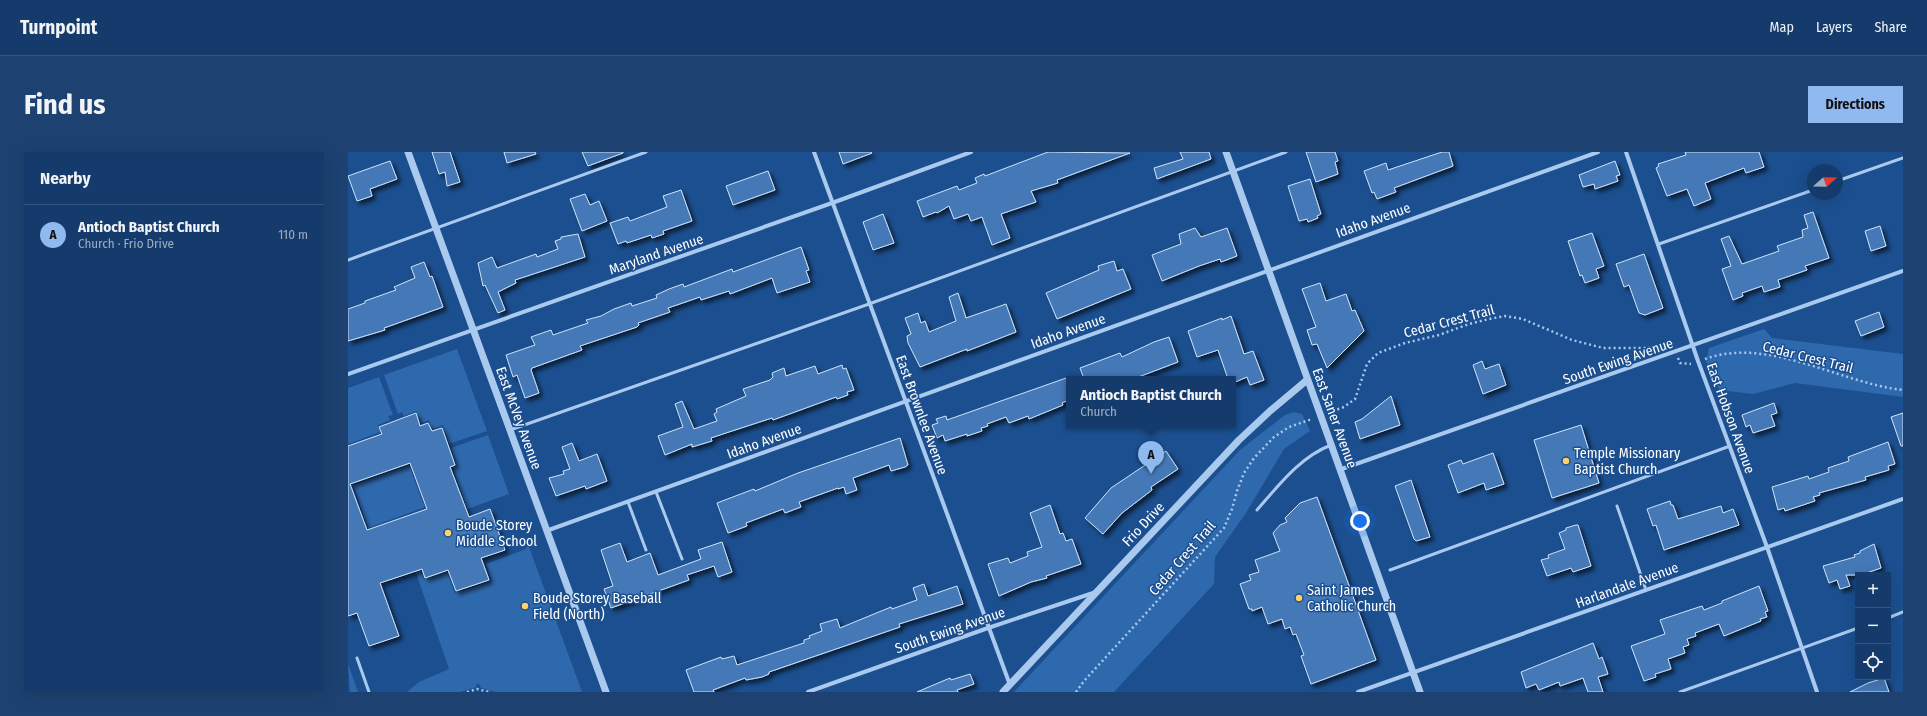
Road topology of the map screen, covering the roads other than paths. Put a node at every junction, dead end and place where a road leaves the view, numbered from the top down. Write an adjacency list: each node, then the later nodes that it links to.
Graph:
1 (408, 152): 14 (street, East McVey Avenue)
2 (646, 152): 14 (lane)
3 (814, 152): 13 (street, East Brownlee Avenue)
4 (971, 152): 13 (street, Maryland Avenue)
5 (1226, 152): 10 (street, East Saner Avenue)
6 (1286, 152): 10 (lane)
7 (1598, 152): 17 (street, Idaho Avenue)
8 (1626, 152): 15 (street, East Hobson Avenue)
9 (1903, 158): 11 (lane)
10 (1233, 171): 17 (street, East Saner Avenue); 19 (lane)
11 (1843, 179)
12 (1807, 192): 15 (lane)
13 (832, 203): 19 (street, East Brownlee Avenue); 20 (street, Maryland Avenue)
14 (436, 228): 16 (lane); 20 (street, East McVey Avenue)
15 (1659, 244): 21 (street, East Hobson Avenue)
16 (348, 260)
17 (1269, 270): 23 (street, East Saner Avenue); 24 (street, Idaho Avenue)
18 (1903, 271): 21 (street, South Ewing Avenue)
19 (869, 304): 24 (street, East Brownlee Avenue); 25 (lane)
20 (474, 329): 22 (street, Maryland Avenue); 25 (street, East McVey Avenue)
21 (1693, 346): 27 (street, East Hobson Avenue); 28 (street, South Ewing Avenue)
22 (348, 374)
23 (1307, 380): 26 (street, East Saner Avenue); 39 (street, Frio Drive)
24 (906, 401): 29 (street, Idaho Avenue); 43 (street, East Brownlee Avenue)
25 (510, 430): 34 (street, East McVey Avenue)
26 (1331, 445): 28 (street, East Saner Avenue); 33 (lane)
27 (1730, 446): 35 (street, East Hobson Avenue); 38 (lane)
28 (1339, 470): 47 (street, East Saner Avenue)
29 (656, 492): 31 (street, Idaho Avenue); 37 (lane)
30 (1903, 499): 35 (street, Harlandale Avenue)
31 (628, 502): 34 (street, Idaho Avenue); 36 (lane)
32 (1617, 506): 40 (lane)
33 (1257, 510)
34 (546, 530): 50 (street, East McVey Avenue)
35 (1767, 548): 40 (street, Harlandale Avenue); 45 (street, East Hobson Avenue)
36 (646, 550)
37 (682, 559)
38 (1390, 570)
39 (1100, 590): 43 (street, South Ewing Avenue); 48 (street, Frio Drive)
40 (1646, 590): 47 (street, Harlandale Avenue)
41 (1903, 612): 42 (lane)
42 (1891, 617)
43 (988, 628): 48 (street, East Brownlee Avenue); 51 (street, South Ewing Avenue)
44 (1855, 629): 45 (lane)
45 (1802, 648): 55 (lane); 56 (street, East Hobson Avenue)
46 (357, 658): 49 (lane)
47 (1413, 673): 53 (street, Harlandale Avenue); 54 (street, East Saner Avenue)
48 (1010, 685): 52 (street, Frio Drive)
49 (369, 692)
50 (606, 692)
51 (808, 692)
52 (1003, 692)
53 (1358, 692)
54 (1420, 692)
55 (1680, 692)
56 (1817, 692)

